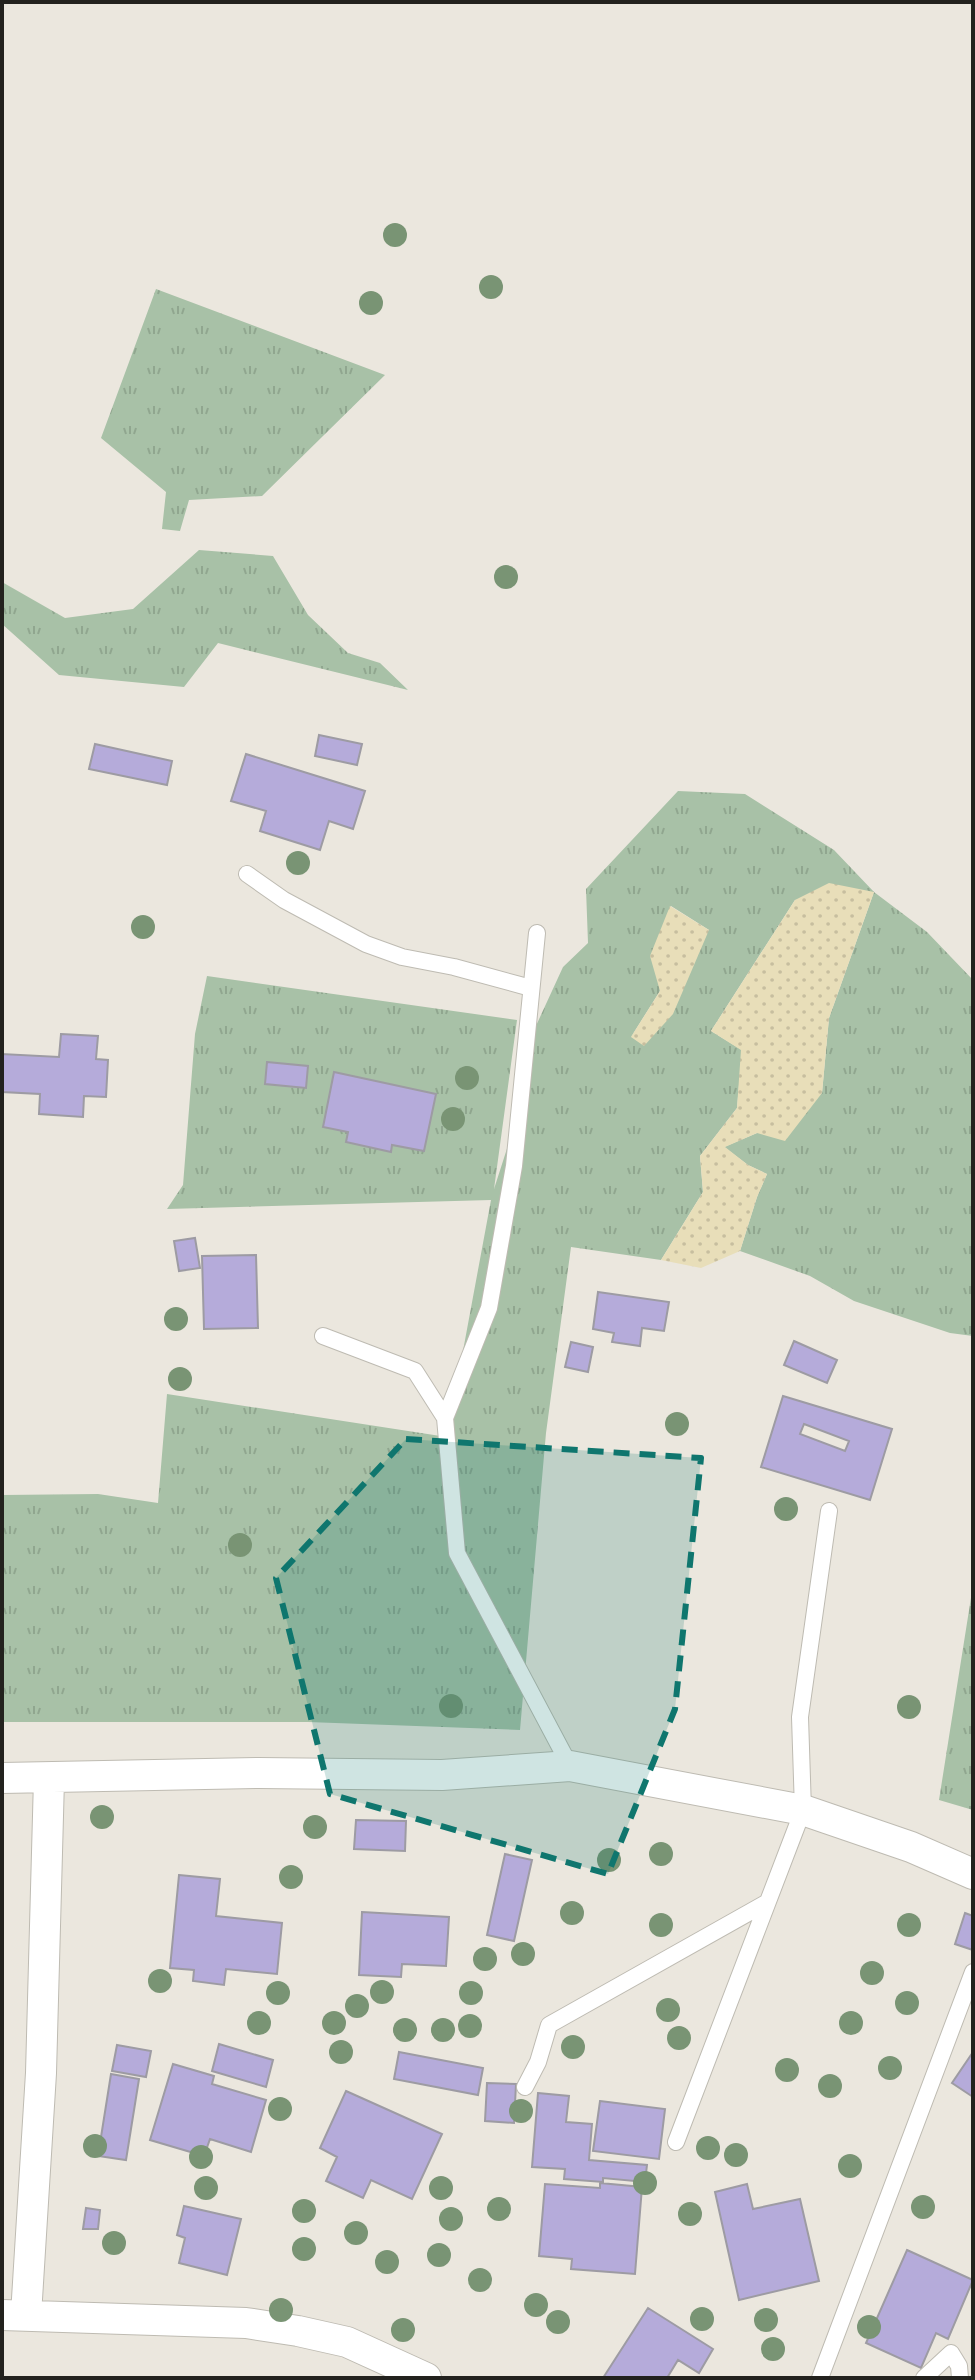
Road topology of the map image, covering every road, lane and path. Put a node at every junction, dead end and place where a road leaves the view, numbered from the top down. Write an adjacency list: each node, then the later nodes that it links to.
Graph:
1 (247, 874): 3 (lane)
2 (537, 933): 3 (lane)
3 (531, 988): 5 (lane)
4 (323, 1336): 5 (lane)
5 (445, 1418): 7 (lane)
6 (829, 1511): 10 (lane)
7 (570, 1766): 9 (street); 10 (street)
8 (2, 1778): 9 (street)
9 (49, 1779): 16 (street)
10 (803, 1810): 11 (street); 12 (lane)
11 (973, 1874)
12 (766, 1903): 14 (lane); 15 (lane)
13 (973, 1972): 18 (lane)
14 (525, 2087)
15 (676, 2142)
16 (14, 2315): 17 (street)
17 (426, 2378)
18 (820, 2378)
19 (924, 2378): 20 (lane)
20 (960, 2378)

